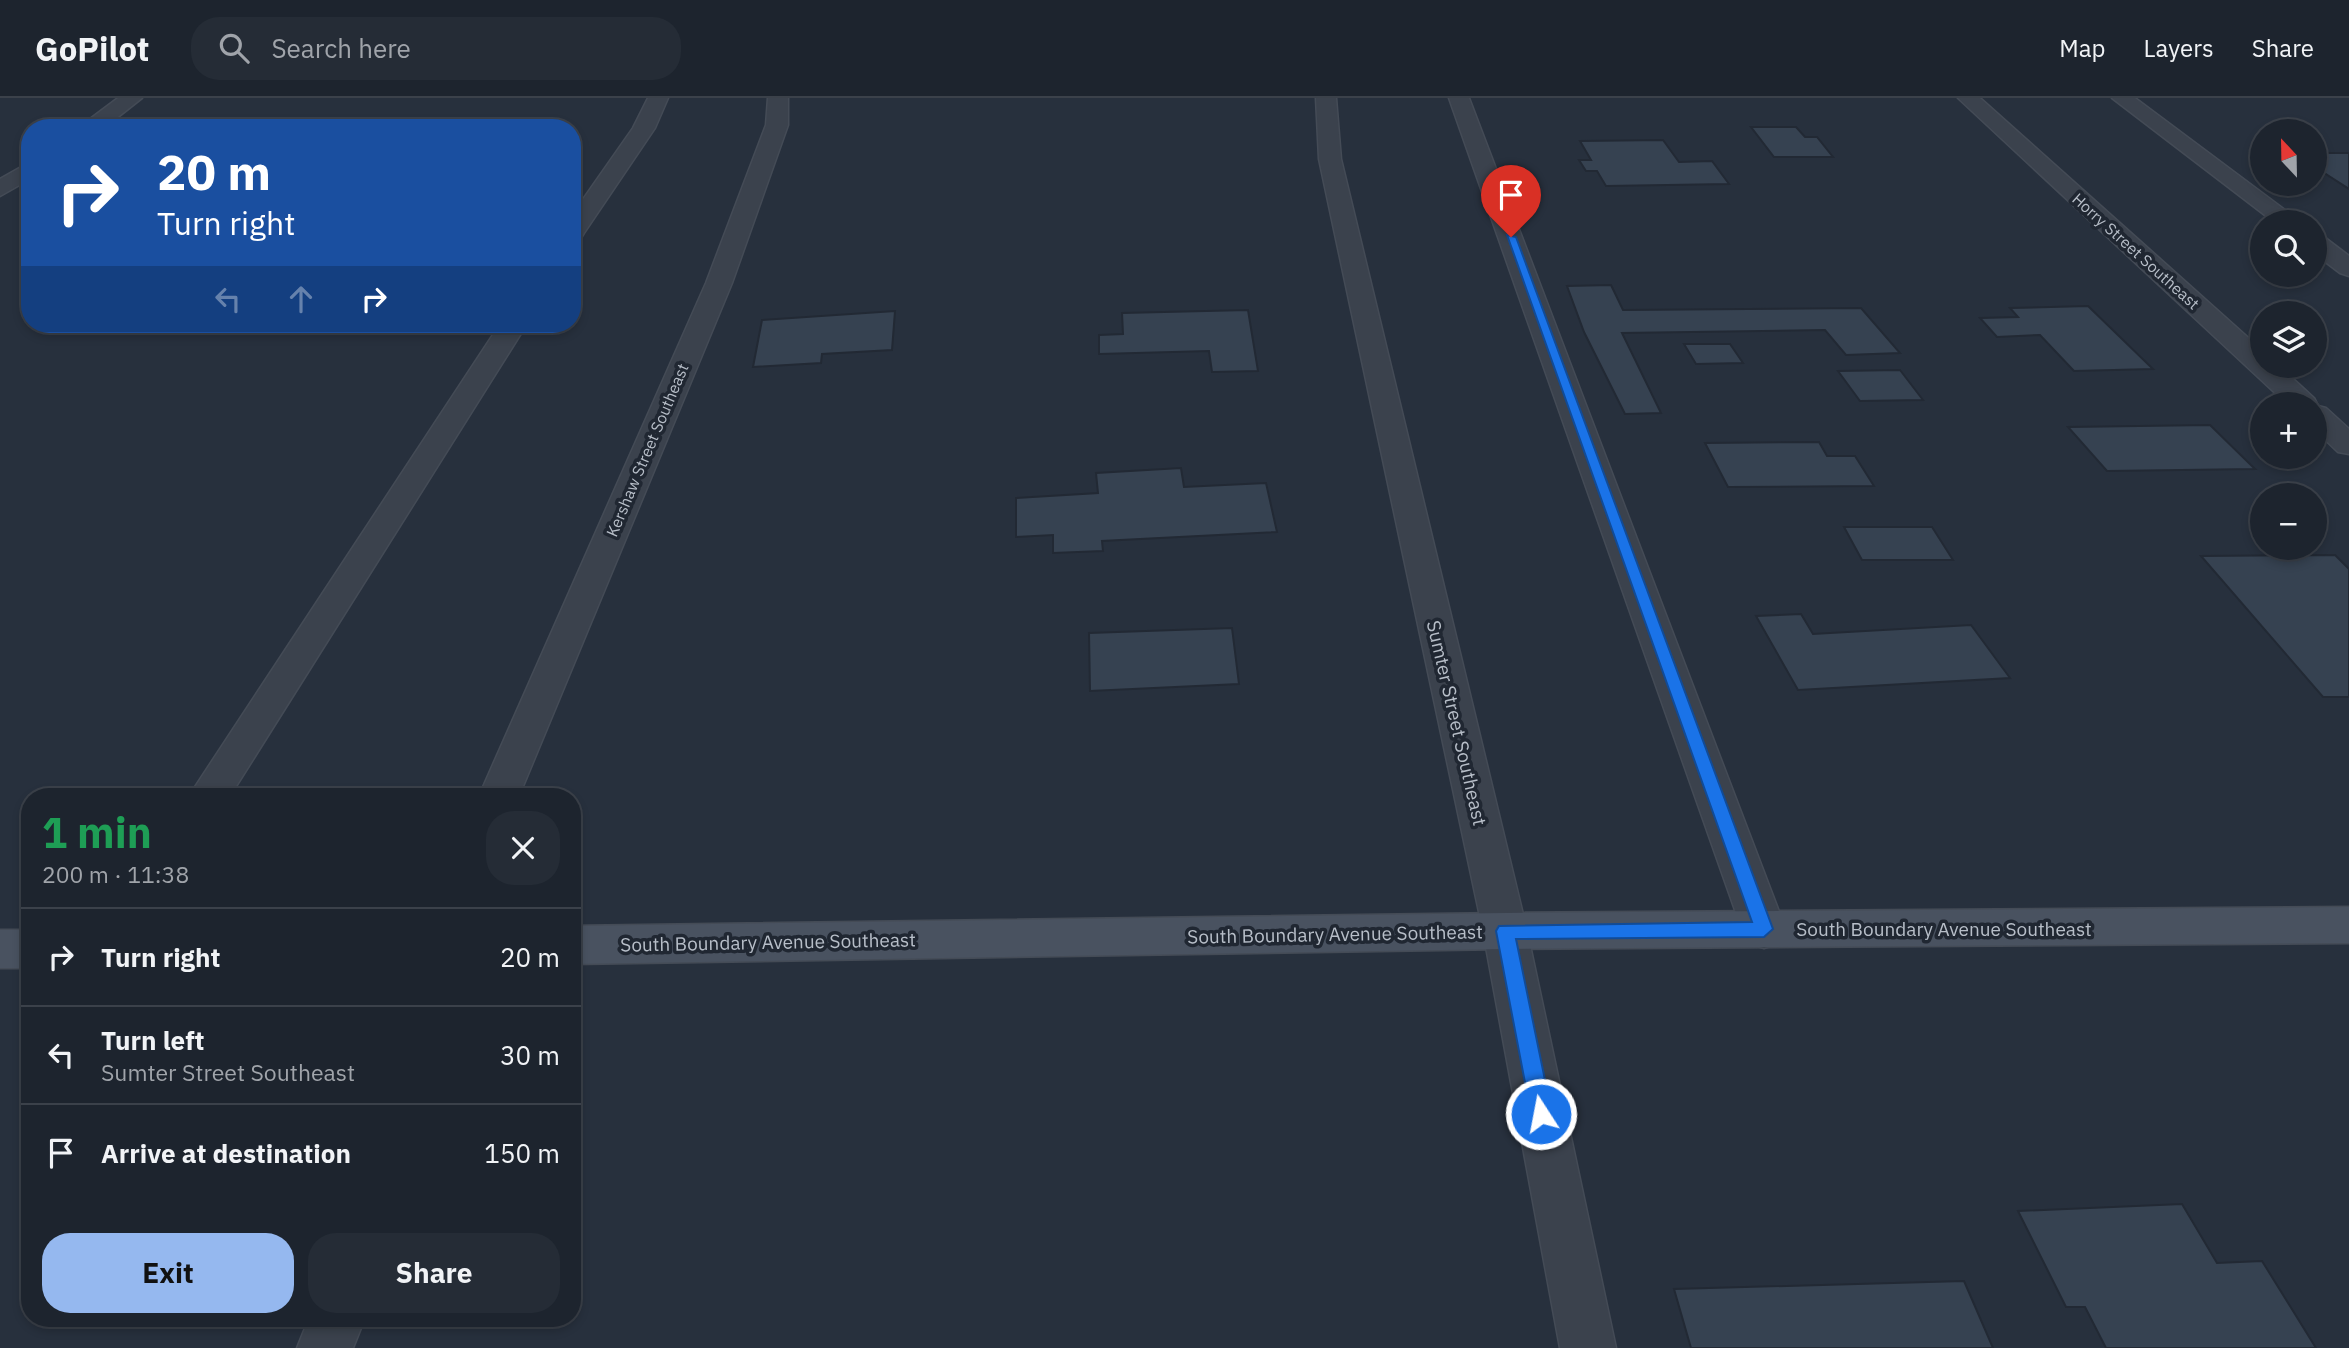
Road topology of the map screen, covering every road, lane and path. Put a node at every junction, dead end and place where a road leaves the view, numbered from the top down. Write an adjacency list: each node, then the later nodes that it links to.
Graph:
1 (132, 98): 8 (street)
2 (658, 98): 12 (street)
3 (778, 98): 20 (street, Kershaw Street Southeast)
4 (1326, 98): 23 (street, Sumter Street Southeast)
5 (1459, 98): 22 (street)
6 (1968, 98): 16 (street, Horry Street Southeast)
7 (2122, 98): 11 (street)
8 (102, 119)
9 (21, 175): 10 (street)
10 (0, 189)
11 (2273, 210)
12 (581, 220)
13 (2327, 251): 14 (street)
14 (2349, 268)
15 (507, 333): 19 (street)
16 (2291, 392)
17 (2327, 425): 18 (street)
18 (2349, 445)
19 (214, 788)
20 (502, 788)
21 (2349, 925): 22 (street, South Boundary Avenue Southeast)
22 (1764, 929): 23 (street, South Boundary Avenue Southeast)
23 (1505, 931): 24 (street, South Boundary Avenue Southeast); 29 (street, Sumter Street Southeast)
24 (581, 945)
25 (0, 949): 26 (street)
26 (21, 949)
27 (333, 1327): 28 (street)
28 (325, 1348)
29 (1588, 1348)

